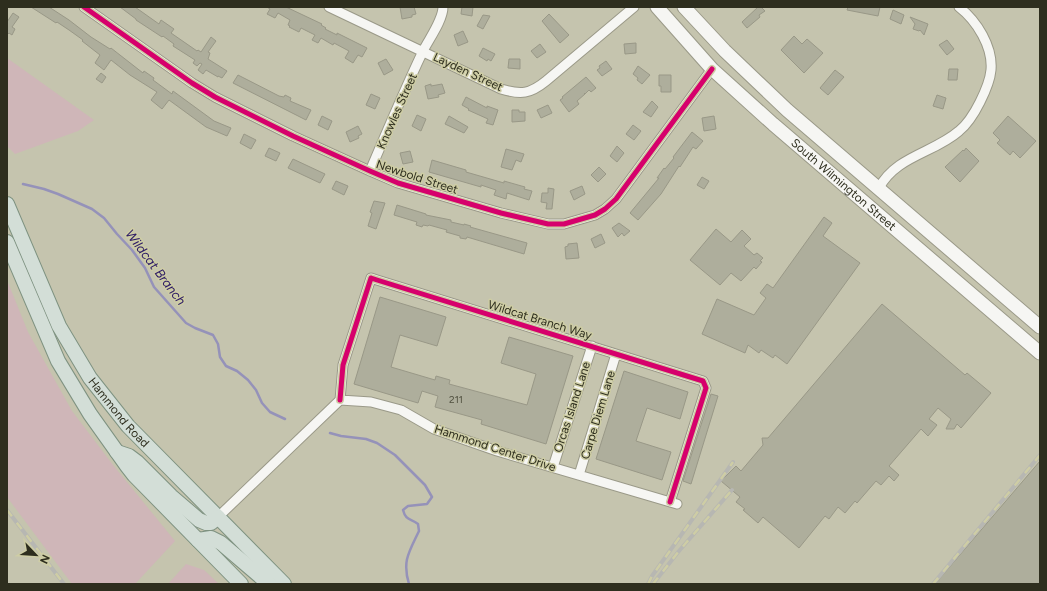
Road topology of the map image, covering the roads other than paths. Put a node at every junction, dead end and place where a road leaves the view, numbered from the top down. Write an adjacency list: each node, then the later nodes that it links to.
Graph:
1 (84, 7): 10 (street, Newbold Street)
2 (329, 7): 8 (street, Layden Street)
3 (443, 7): 8 (street, Knowles Street)
4 (634, 7): 8 (street, Layden Street)
5 (657, 7): 9 (main road, South Wilmington Street)
6 (684, 7): 11 (main road, South Wilmington Street)
7 (959, 7): 11 (street)
8 (423, 51): 10 (street, Knowles Street)
9 (712, 68): 10 (street, Newbold Street); 16 (main road, South Wilmington Street)
10 (370, 172)
11 (879, 188): 14 (main road, South Wilmington Street)
12 (7, 204): 23 (main road, Hammond Road)
13 (7, 242): 19 (main road, Hammond Road)
14 (1040, 326)
15 (592, 346): 17 (street, Wildcat Branch Way); 18 (street, Wildcat Branch Way); 20 (street, Orcas Island Lane)
16 (1040, 353)
17 (616, 354): 21 (street, Carpe Diem Lane); 22 (street, Wildcat Branch Way)
18 (340, 400): 20 (street, Hammond Center Drive); 23 (street)
19 (116, 452): 23 (main road); 24 (main road, Hammond Road)
20 (553, 467): 21 (street, Hammond Center Drive)
21 (579, 475): 22 (street, Hammond Center Drive)
22 (674, 503)
23 (218, 517): 27 (main road, Hammond Road)
24 (198, 540): 25 (main road, Hammond Road); 26 (main road)
25 (241, 584)
26 (269, 584)
27 (284, 584)

